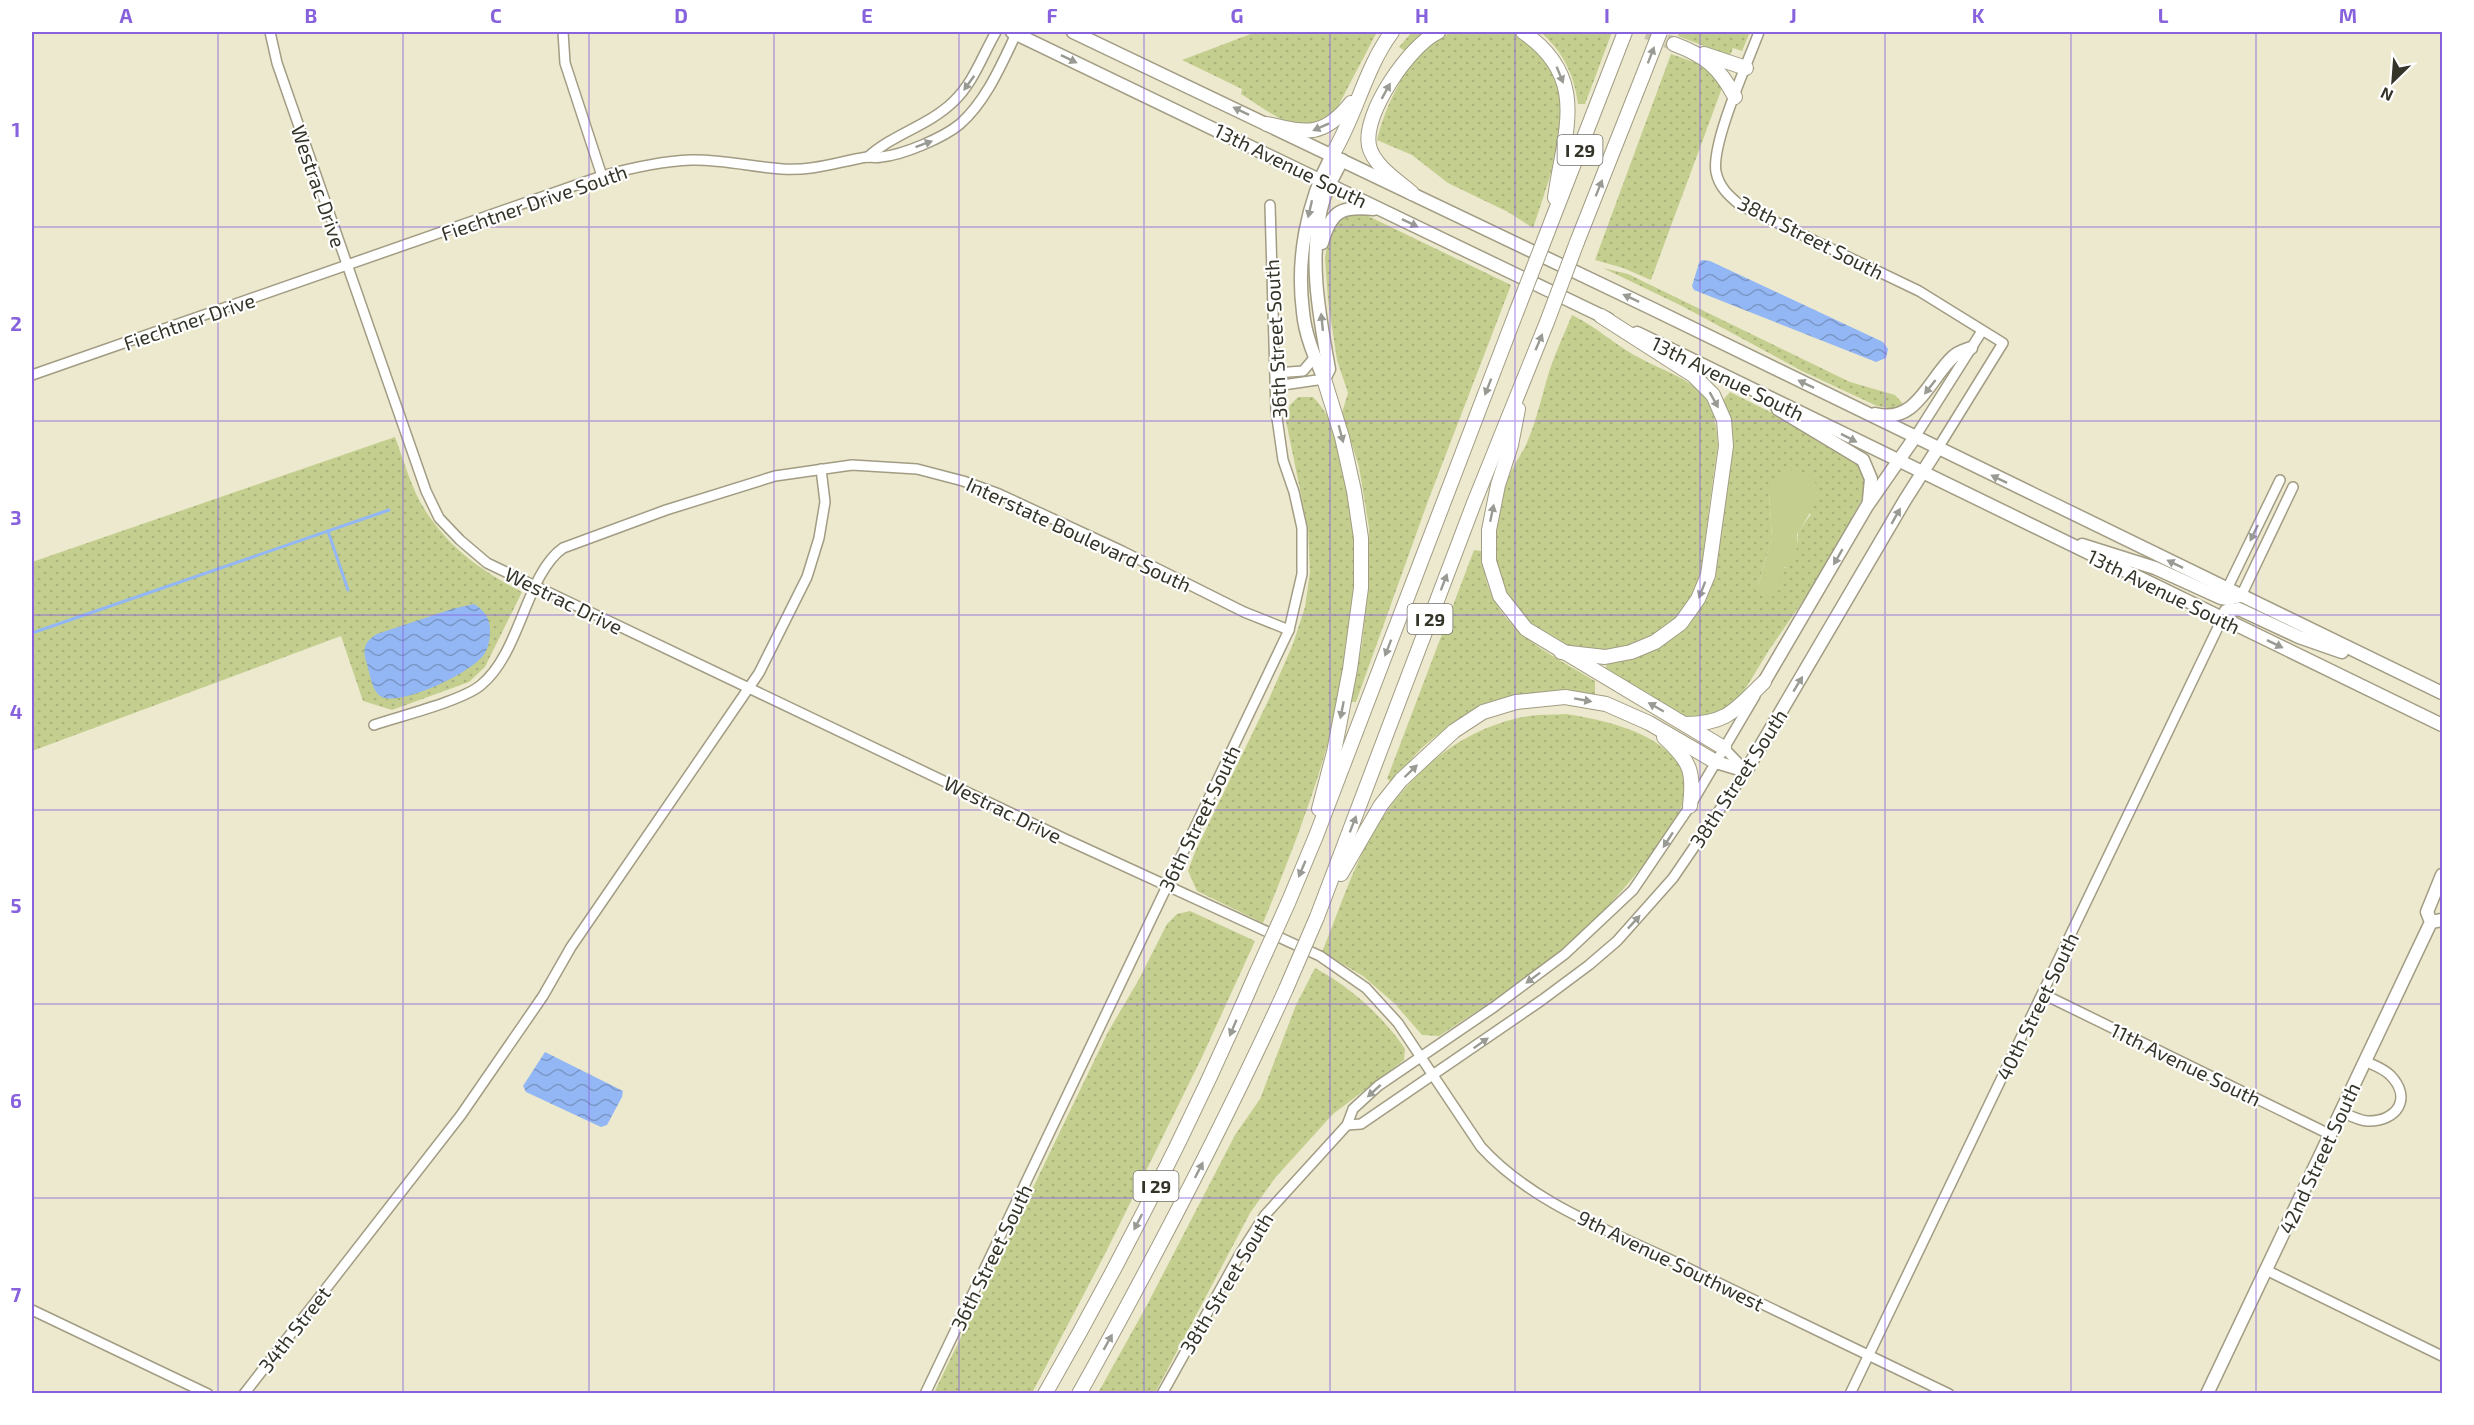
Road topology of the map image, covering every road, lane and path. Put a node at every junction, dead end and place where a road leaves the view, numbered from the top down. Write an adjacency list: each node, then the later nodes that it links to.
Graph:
1 (270, 32): 29 (street, Westrac Drive)
2 (563, 32): 22 (street)
3 (996, 32): 20 (street, Fiechtner Drive South, one-way to 20)
4 (1015, 32): 20 (street, Fiechtner Drive South, one-way to 4); 23 (main road, 13th Avenue South, one-way to 23)
5 (1073, 32): 13 (main road, 13th Avenue South)
6 (1082, 32): 13 (main road)
7 (1392, 32): 17 (highway)
8 (1438, 32): 24 (highway, one-way to 8)
9 (1523, 32): 27 (highway, one-way to 27)
10 (1625, 32): 27 (highway, I 29)
11 (1660, 32): 37 (highway, I 29, one-way to 11, bridge)
12 (1759, 32): 16 (street, 38th Street South)
13 (1093, 41): 19 (main road, 13th Avenue South, one-way to 13)
14 (1674, 44): 15 (highway)
15 (1693, 51): 16 (highway); 18 (highway)
16 (1746, 68): 18 (street, 38th Street South)
17 (1361, 90): 19 (highway, one-way to 19); 21 (highway)
18 (1735, 97): 31 (street, 38th Street South)
19 (1267, 124): 21 (main road, 13th Avenue South)
20 (868, 157): 22 (street, Fiechtner Drive South)
21 (1337, 157): 23 (main road); 24 (main road, 13th Avenue South)
22 (602, 176): 29 (street, Fiechtner Drive South)
23 (1325, 182): 26 (main road, 13th Avenue South); 28 (main road); 33 (main road, one-way to 33)
24 (1412, 193): 40 (main road, 13th Avenue South, one-way to 24)
25 (1270, 205): 34 (street, 36th Street South)
26 (1384, 210): 28 (main road); 30 (main road, 13th Avenue South, one-way to 30)
27 (1550, 226): 68 (highway, I 29, one-way to 68, bridge)
28 (1316, 264): 36 (main road, one-way to 28)
29 (347, 267): 35 (street, Fiechtner Drive); 50 (street, Westrac Drive)
30 (1601, 316): 38 (main road, 13th Avenue South); 55 (highway, one-way to 55)
31 (1982, 331): 32 (street, 38th Street South); 42 (street, 38th Street South)
32 (1971, 348): 40 (main road, one-way to 40); 41 (street, 38th Street South)
33 (1315, 357): 34 (street); 36 (main road)
34 (1275, 373): 39 (street, 36th Street South)
35 (32, 375)
36 (1324, 379): 39 (street); 68 (highway, one-way to 68)
37 (1523, 380): 55 (highway, one-way to 37); 71 (highway, I 29, one-way to 37)
38 (1739, 383): 43 (main road, 13th Avenue South, one-way to 43); 48 (main road)
39 (1276, 386): 54 (street, 36th Street South)
40 (1861, 411): 41 (main road, 13th Avenue South)
41 (1915, 437): 42 (main road, 13th Avenue South); 43 (main road, 38th Street South)
42 (1938, 448): 45 (main road, 38th Street South); 51 (main road, 13th Avenue South, one-way to 42)
43 (1898, 462): 45 (main road, 13th Avenue South); 48 (main road, 38th Street South)
44 (821, 469): 50 (street, Interstate Boulevard South); 54 (street, Interstate Boulevard South); 58 (street, 34th Street)
45 (1922, 473): 49 (main road, 13th Avenue South); 66 (main road, 38th Street South, one-way to 45)
46 (2280, 480): 51 (street, one-way to 51)
47 (2293, 487): 52 (street)
48 (1868, 506): 57 (main road, 38th Street South, one-way to 57)
49 (2047, 534): 52 (main road); 53 (main road, 13th Avenue South)
50 (536, 588): 58 (street, Westrac Drive); 62 (street, Interstate Boulevard South)
51 (2227, 589): 52 (main road, 13th Avenue South)
52 (2241, 596): 56 (main road, 13th Avenue South)
53 (2222, 619): 56 (main road); 63 (main road, 13th Avenue South, one-way to 63); 73 (street, 40th Street South)
54 (1289, 630): 70 (street, 36th Street South)
55 (1561, 652): 61 (highway, one-way to 55)
56 (2377, 662): 59 (main road, 13th Avenue South)
57 (1764, 682): 61 (highway); 64 (street, 38th Street South)
58 (750, 688): 70 (street, Westrac Drive); 85 (street, 34th Street)
59 (2442, 693)
60 (1649, 723): 65 (highway); 67 (highway); 71 (highway, one-way to 60)
61 (1684, 724): 64 (highway)
62 (374, 725)
63 (2442, 725)
64 (1724, 748): 65 (street, 38th Street South); 66 (street)
65 (1716, 762): 66 (main road); 67 (street, 38th Street South)
66 (1746, 771): 76 (street, 38th Street South, one-way to 66)
67 (1690, 806): 74 (street, 38th Street South, one-way to 74)
68 (1316, 836): 87 (highway, I 29, one-way to 87, bridge)
69 (2442, 875): 72 (main road, 42nd Street South)
70 (1167, 885): 74 (street, Westrac Drive); 86 (street, 36th Street South)
71 (1319, 912): 88 (highway, I 29, one-way to 71, bridge)
72 (2437, 921): 75 (main road, 42nd Street South)
73 (2043, 994): 79 (street, 11th Avenue South); 82 (street, 40th Street South)
74 (1421, 1057): 76 (street, 9th Avenue Southwest); 78 (street, 38th Street South, one-way to 78)
75 (2365, 1060): 77 (main road, 42nd Street South); 77 (street)
76 (1433, 1075): 78 (street, 38th Street South); 82 (street, 9th Avenue Southwest)
77 (2340, 1111): 79 (main road, 42nd Street South)
78 (1347, 1125): 89 (street, 38th Street South)
79 (2329, 1134): 80 (main road, 42nd Street South)
80 (2266, 1270): 83 (street); 92 (main road, 42nd Street South)
81 (32, 1310): 84 (street)
82 (1869, 1355): 90 (street, 40th Street South); 91 (street, 9th Avenue Southwest)
83 (2442, 1356)
84 (208, 1394)
85 (244, 1394)
86 (925, 1394)
87 (1045, 1394)
88 (1079, 1394)
89 (1162, 1394)
90 (1850, 1394)
91 (1949, 1394)
92 (2206, 1394)

